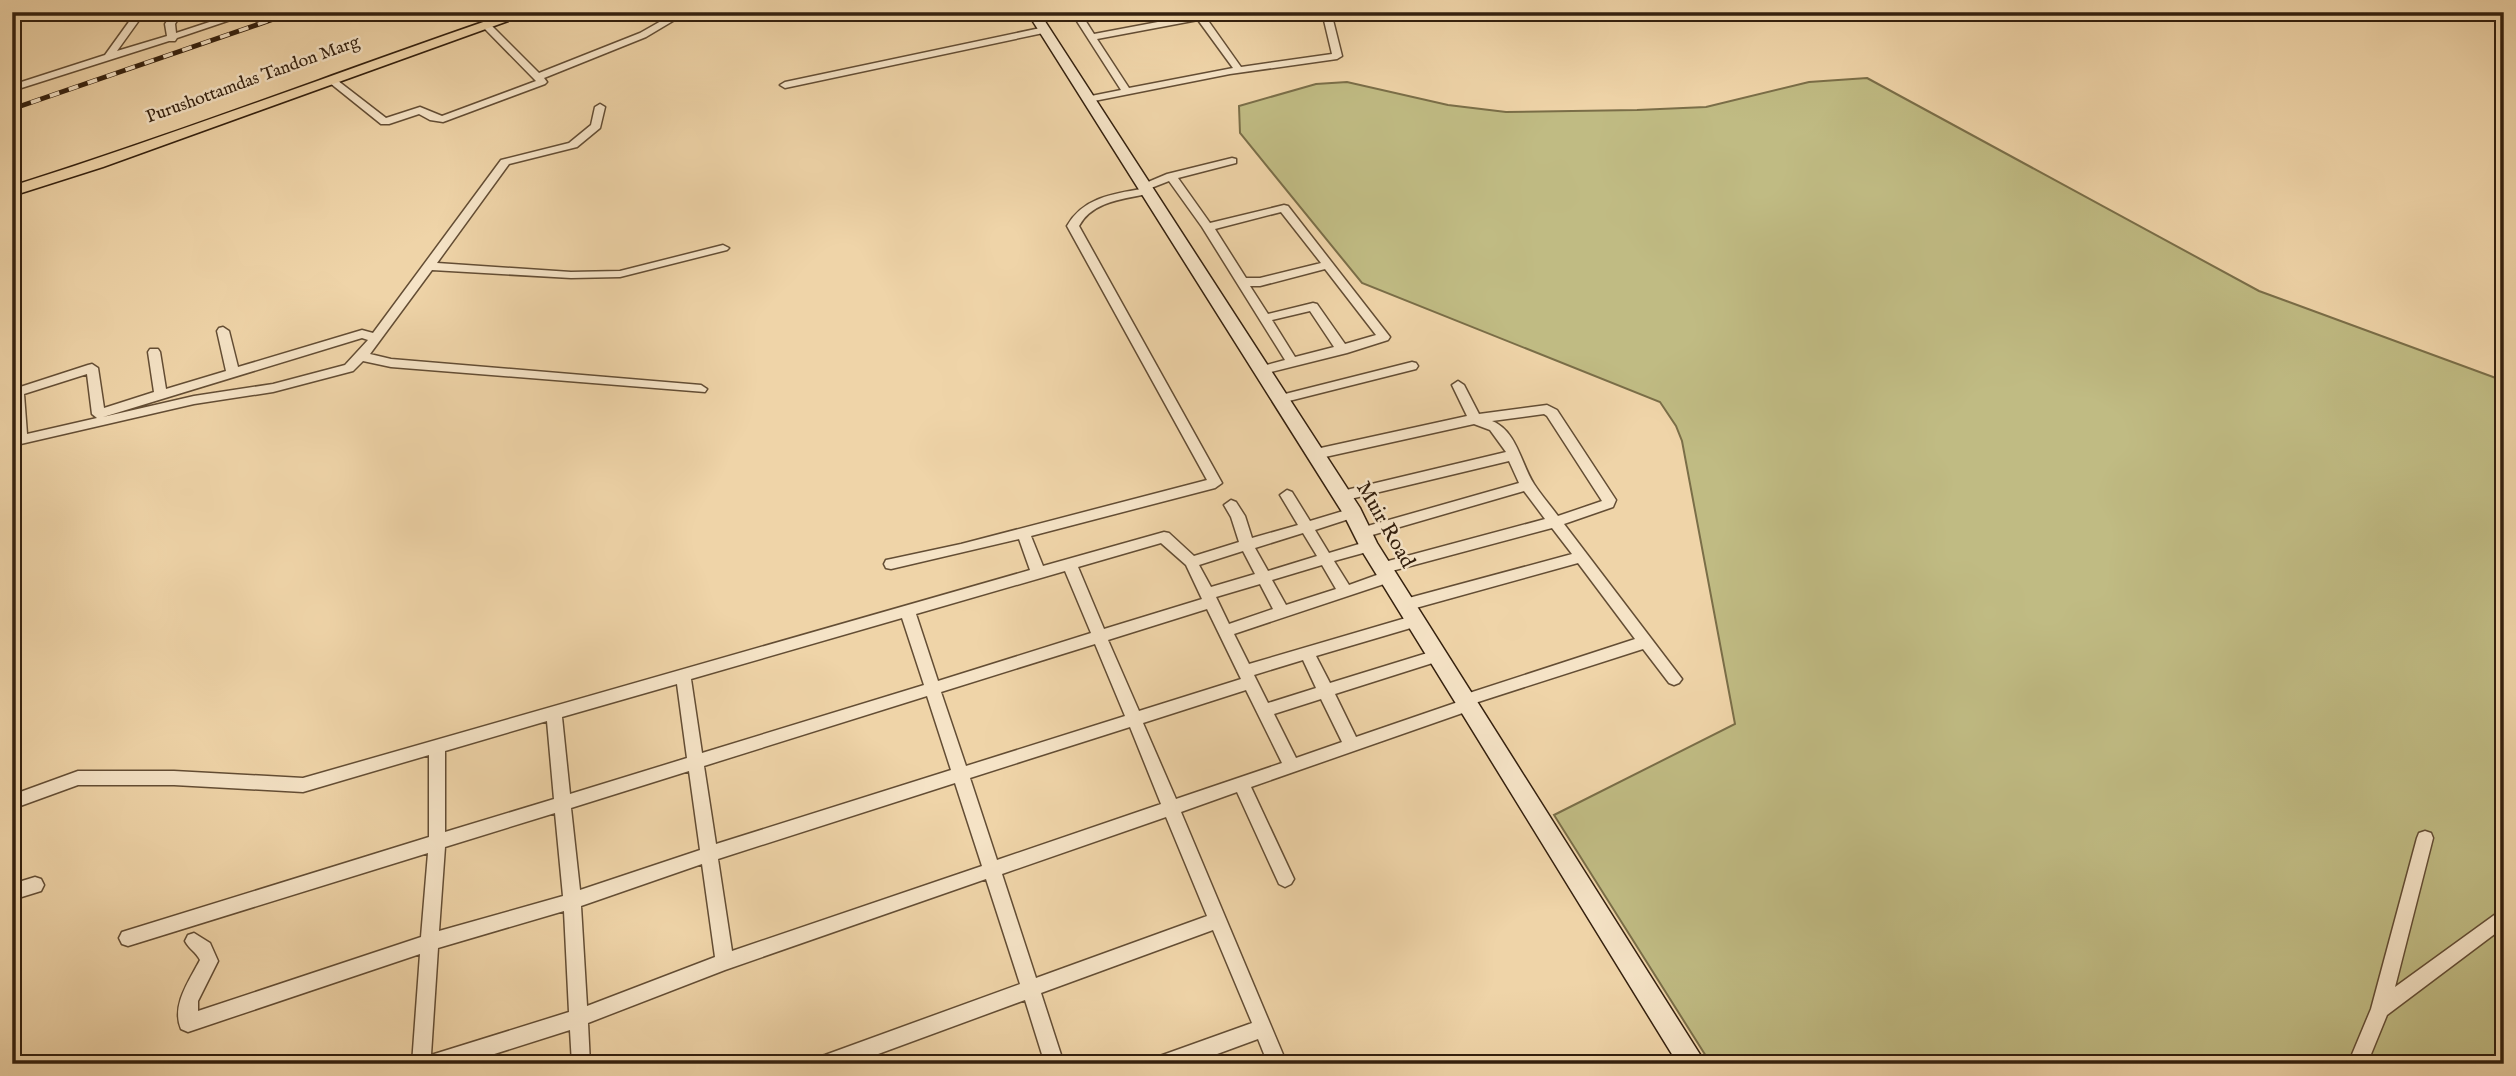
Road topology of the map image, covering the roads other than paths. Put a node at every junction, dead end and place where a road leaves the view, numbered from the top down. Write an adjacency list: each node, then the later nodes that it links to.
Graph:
1 (141, 12): 15 (street)
2 (178, 12): 14 (street)
3 (250, 12): 14 (street)
4 (507, 12): 26 (main road, Purushottamdas Tandon Marg)
5 (526, 12): 11 (main road)
6 (684, 12): 17 (street)
7 (1034, 12): 12 (main road, Muir Road)
8 (1075, 12): 13 (street)
9 (1326, 12): 16 (street)
10 (1199, 15): 13 (street); 16 (street)
11 (486, 26): 17 (street); 18 (main road)
12 (1045, 30): 19 (street); 22 (main road, Muir Road)
13 (1091, 37): 21 (street)
14 (172, 39): 15 (street)
15 (107, 59): 20 (street)
16 (1239, 70): 21 (street)
17 (538, 77): 18 (street)
18 (330, 79): 28 (main road)
19 (785, 85)
20 (12, 88)
21 (1127, 92): 22 (street)
22 (1089, 99): 27 (main road, Muir Road)
23 (600, 107): 32 (street)
24 (1232, 161): 25 (street)
25 (1171, 176): 27 (street); 29 (street)
26 (12, 185)
27 (1147, 189): 42 (main road, Muir Road); 60 (street)
28 (12, 191)
29 (1207, 226): 31 (street); 33 (street)
30 (723, 248): 32 (street)
31 (1326, 265): 33 (street); 37 (street)
32 (427, 266): 36 (street)
33 (1242, 282): 34 (street)
34 (1265, 318): 37 (street); 40 (street)
35 (223, 331): 43 (street)
36 (376, 338): 39 (street); 43 (street)
37 (1343, 350): 40 (street)
38 (154, 352): 47 (street)
39 (364, 354): 45 (street); 51 (street)
40 (1293, 363): 42 (street)
41 (1412, 366): 48 (street)
42 (1263, 370): 48 (main road, Muir Road)
43 (233, 373): 47 (street)
44 (1458, 386): 50 (street)
45 (701, 389)
46 (15, 391): 49 (street); 51 (street)
47 (161, 395): 49 (street)
48 (1281, 398): 52 (main road, Muir Road)
49 (98, 414): 51 (street)
50 (1475, 419): 52 (street); 53 (street); 58 (street)
51 (17, 441)
52 (1316, 454): 57 (main road, Muir Road)
53 (1514, 455): 54 (street); 57 (street)
54 (1527, 485): 58 (street); 61 (street)
55 (1287, 495): 59 (street)
56 (1231, 505): 62 (street)
57 (1348, 505): 59 (street); 61 (main road, Muir Road)
58 (1554, 522): 63 (street); 69 (street)
59 (1307, 527): 62 (street); 64 (street)
60 (1023, 532): 67 (street); 68 (street)
61 (1366, 540): 64 (street); 69 (main road, Muir Road)
62 (1247, 545): 65 (street); 70 (street)
63 (1581, 557): 75 (street); 78 (street)
64 (1326, 559): 70 (street); 71 (street)
65 (1191, 562): 66 (street); 72 (street)
66 (1069, 563): 68 (street); 77 (street)
67 (891, 564)
68 (1038, 572): 73 (street)
69 (1385, 573): 71 (street); 75 (main road, Muir Road)
70 (1264, 578): 72 (street); 74 (street)
71 (1345, 591): 74 (street)
72 (1209, 598): 76 (street); 77 (street)
73 (907, 610): 81 (street); 84 (street)
74 (1282, 612): 76 (street)
75 (1410, 613): 79 (street); 80 (main road, Muir Road)
76 (1226, 631): 82 (street)
77 (1100, 637): 84 (street); 89 (street)
78 (1645, 642): 83 (street); 86 (street)
79 (1307, 653): 82 (street); 85 (street)
80 (1437, 656): 85 (street); 86 (main road, Muir Road)
81 (683, 675): 88 (street); 92 (street)
82 (1248, 677): 87 (street); 89 (street)
83 (1674, 679)
84 (931, 689): 92 (street); 94 (street)
85 (1325, 691): 87 (street); 90 (street)
86 (1466, 703): 90 (street); 124 (main road, Muir Road)
87 (1265, 710): 93 (street)
88 (554, 712): 91 (street); 97 (street)
89 (1134, 720): 94 (street); 98 (street)
90 (1352, 745): 93 (street)
91 (437, 746): 96 (street); 100 (street)
92 (694, 762): 97 (street); 101 (street)
93 (1292, 766): 95 (street)
94 (959, 776): 101 (street); 102 (street)
95 (1241, 784): 98 (street); 103 (street)
96 (12, 802)
97 (561, 804): 100 (street); 106 (street)
98 (1171, 809): 102 (street); 108 (street)
99 (2425, 838): 114 (street)
100 (437, 842): 109 (street); 111 (street)
101 (709, 854): 106 (street); 112 (street)
102 (990, 870): 112 (street); 113 (street)
103 (1285, 879)
104 (35, 885): 105 (street)
105 (12, 892)
106 (572, 901): 111 (street); 115 (street)
107 (2504, 916): 114 (street)
108 (1218, 920): 113 (street); 116 (street)
109 (128, 938)
110 (194, 941): 111 (street)
111 (430, 942): 117 (street)
112 (725, 962): 115 (street)
113 (1030, 989): 120 (street); 121 (street)
114 (2380, 1009): 125 (street)
115 (578, 1018): 118 (street); 119 (street)
116 (1263, 1028): 122 (street); 123 (street)
117 (421, 1064)
118 (433, 1064)
119 (581, 1064)
120 (825, 1064)
121 (1055, 1064)
122 (1164, 1064)
123 (1278, 1064)
124 (1693, 1064)
125 (2357, 1064)

